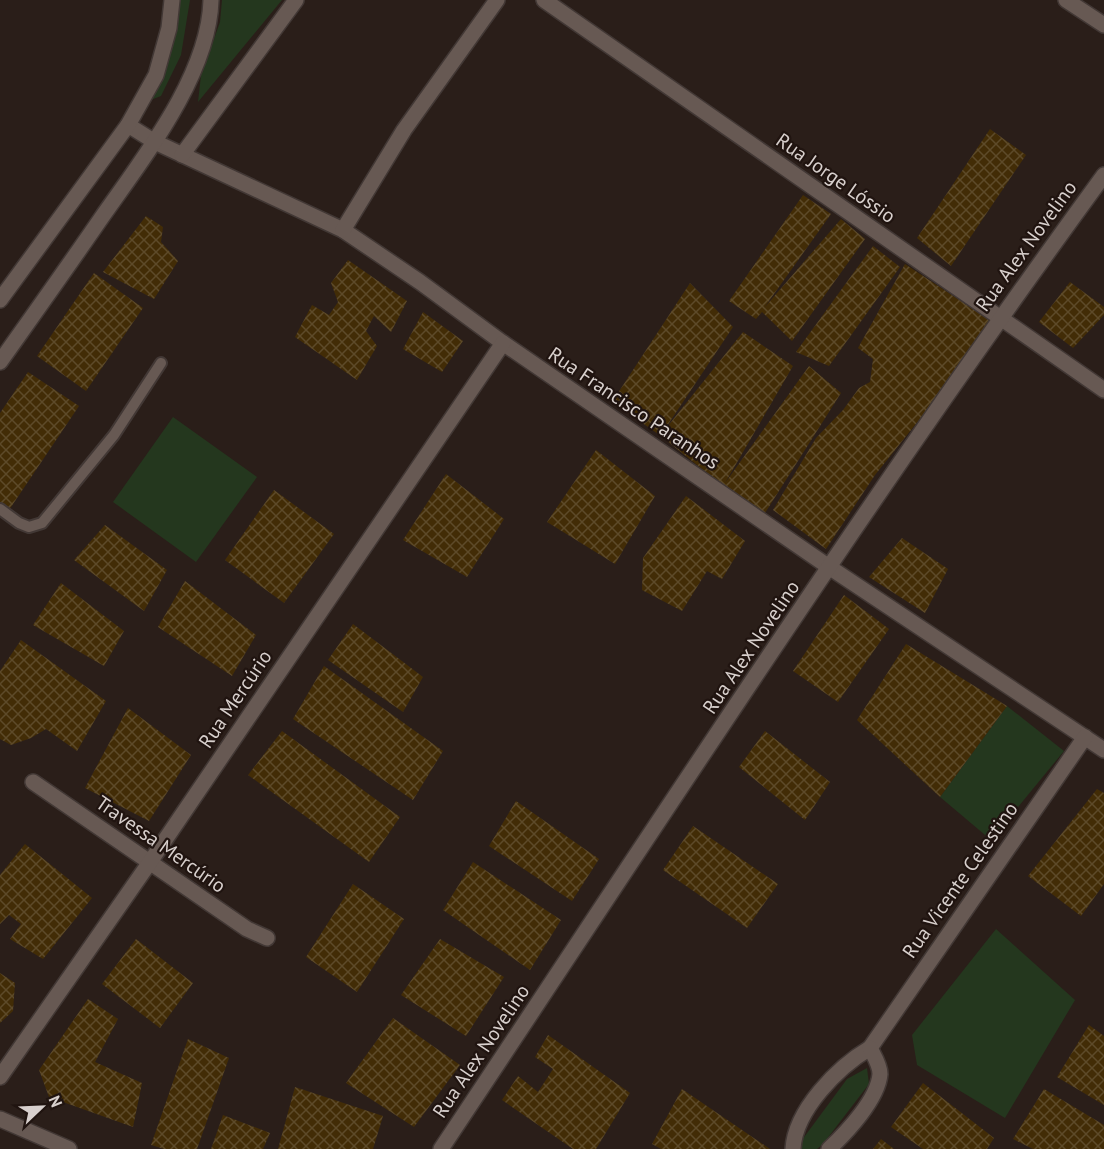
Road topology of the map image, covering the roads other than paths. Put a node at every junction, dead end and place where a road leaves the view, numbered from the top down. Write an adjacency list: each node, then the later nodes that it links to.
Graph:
1 (171, 0): 8 (street)
2 (210, 0): 9 (street)
3 (296, 0): 10 (street)
4 (497, 0): 12 (street)
5 (544, 0): 14 (street, Rua Jorge Lóssio)
6 (1066, 0): 7 (street)
7 (1104, 26)
8 (128, 125): 9 (street, Rua Francisco Paranhos); 13 (street)
9 (154, 142): 10 (street, Rua Francisco Paranhos); 16 (street)
10 (182, 155): 12 (street, Rua Francisco Paranhos)
11 (1104, 175): 14 (street, Rua Alex Novelino)
12 (343, 230): 15 (street, Rua Francisco Paranhos)
13 (2, 294)
14 (999, 318): 18 (street, Rua Jorge Lóssio); 20 (street, Rua Alex Novelino)
15 (502, 343): 20 (street, Rua Francisco Paranhos); 24 (street, Rua Mercúrio)
16 (0, 362)
17 (161, 363): 19 (lane)
18 (1104, 390)
19 (0, 509)
20 (829, 567): 21 (street, Rua Francisco Paranhos); 30 (street, Rua Alex Novelino)
21 (1085, 737): 22 (street, Rua Francisco Paranhos); 26 (street, Rua Vicente Celestino)
22 (1104, 750)
23 (33, 782): 24 (street, Travessa Mercúrio)
24 (150, 862): 25 (street, Travessa Mercúrio); 27 (street, Rua Mercúrio)
25 (267, 939)
26 (870, 1048): 31 (street, Rua Vicente Celestino); 32 (street)
27 (0, 1077)
28 (0, 1119): 29 (street)
29 (69, 1149)
30 (441, 1149)
31 (793, 1149)
32 (829, 1149)

